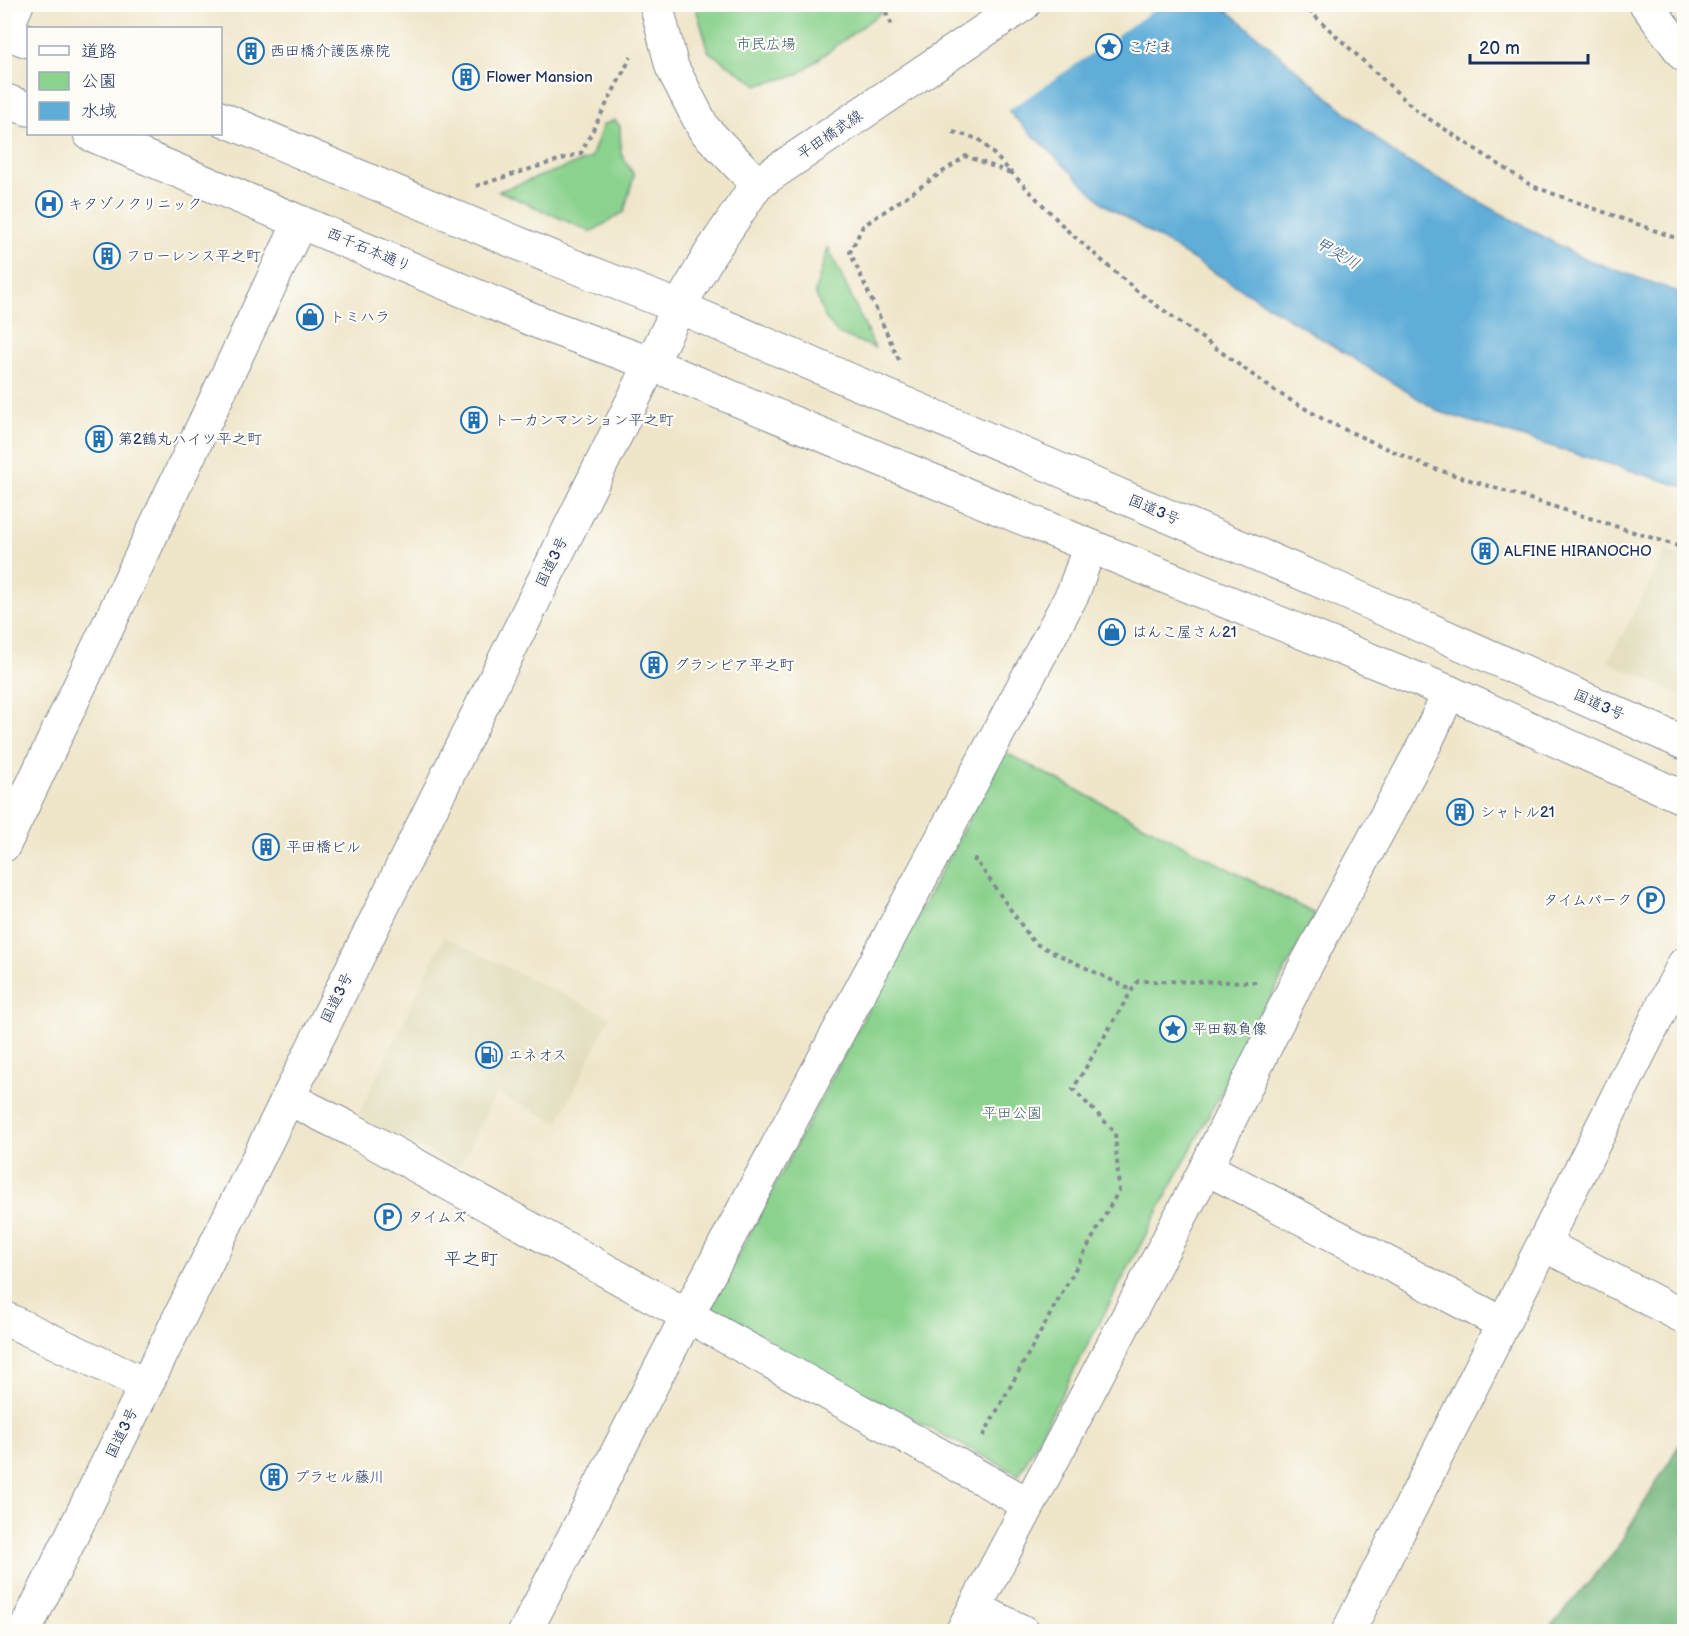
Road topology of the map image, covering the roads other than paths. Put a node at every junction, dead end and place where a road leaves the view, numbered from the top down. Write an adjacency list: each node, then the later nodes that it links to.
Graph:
1 (17, 4): 5 (main road)
2 (656, 4): 12 (main road)
3 (1024, 4): 12 (main road, 平田橋武線)
4 (1646, 4): 7 (main road)
5 (5, 32): 6 (main road)
6 (27, 41)
7 (1684, 54)
8 (4, 100): 9 (main road)
9 (27, 109)
10 (222, 119): 14 (main road)
11 (92, 135): 13 (main road, 西千石本通り)
12 (757, 184): 14 (main road, 平田橋武線)
13 (300, 222): 15 (main road, 西千石本通り); 20 (main road)
14 (679, 307): 15 (main road, 国道3号); 18 (main road, 国道3号)
15 (649, 363): 16 (main road); 22 (main road, 国道3号)
16 (1090, 546): 17 (main road); 25 (main road)
17 (1449, 692): 19 (main road); 23 (main road)
18 (1684, 743)
19 (1684, 798)
20 (4, 845)
21 (1684, 964): 24 (main road)
22 (288, 1098): 25 (main road); 29 (main road, 国道3号)
23 (1206, 1168): 28 (main road); 30 (main road)
24 (1545, 1245): 26 (main road); 28 (main road)
25 (686, 1317): 30 (main road); 33 (main road)
26 (1684, 1317)
27 (4, 1318): 29 (main road)
28 (1502, 1323): 35 (main road)
29 (146, 1385): 32 (main road, 国道3号)
30 (1028, 1504): 31 (main road)
31 (968, 1620): 34 (main road)
32 (24, 1632)
33 (525, 1632)
34 (1023, 1632)
35 (1348, 1632)

